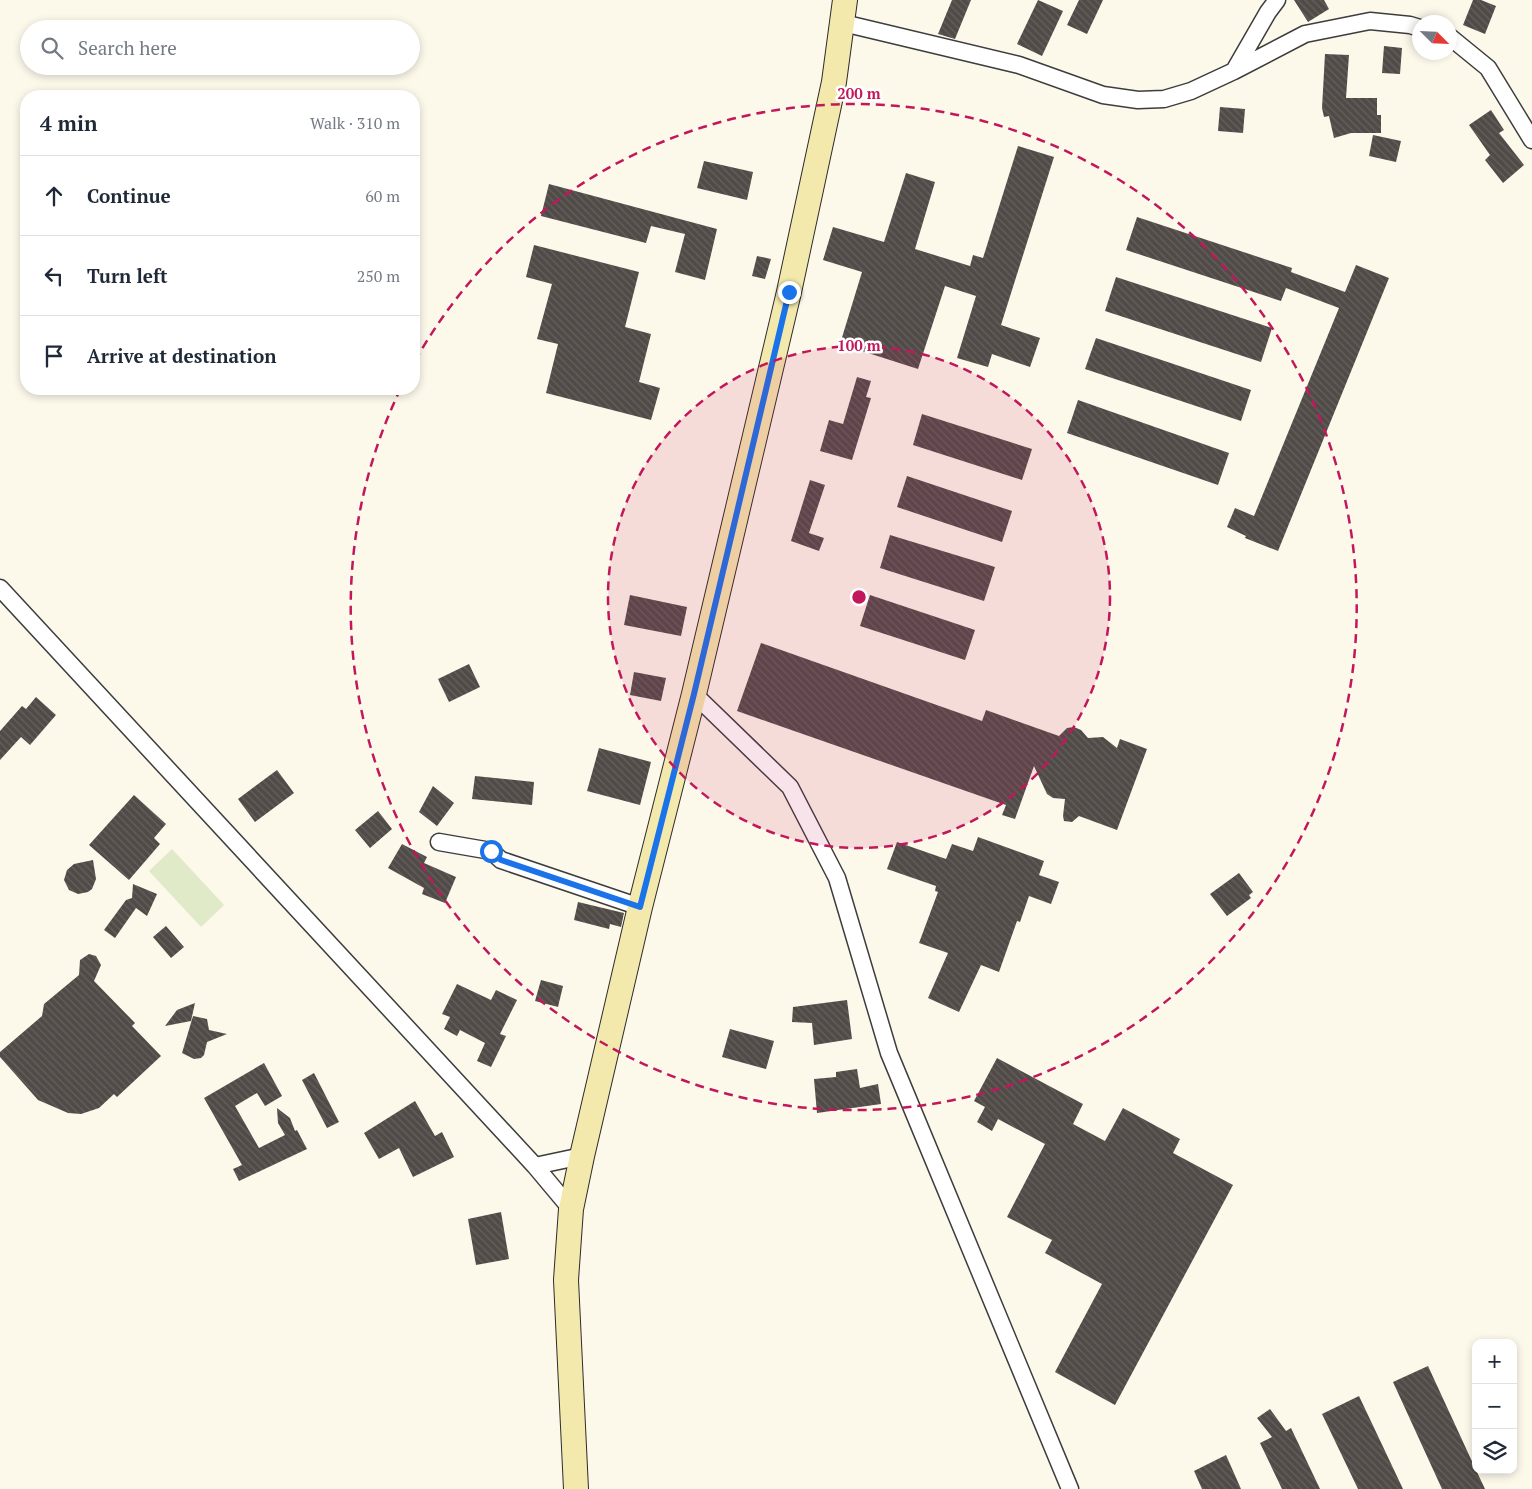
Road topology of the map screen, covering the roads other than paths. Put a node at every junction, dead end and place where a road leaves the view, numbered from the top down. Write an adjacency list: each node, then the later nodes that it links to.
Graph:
1 (1278, 0): 5 (street)
2 (844, 12): 5 (street); 8 (main road)
3 (1412, 26): 5 (street)
4 (1457, 43): 6 (street)
5 (1234, 71)
6 (1532, 140)
7 (0, 588): 12 (street)
8 (694, 694): 10 (main road); 15 (street)
9 (439, 842): 10 (street)
10 (640, 907): 11 (main road)
11 (582, 1156): 12 (street); 13 (main road)
12 (536, 1166): 13 (street)
13 (571, 1209): 14 (main road)
14 (576, 1489)
15 (1070, 1489)

